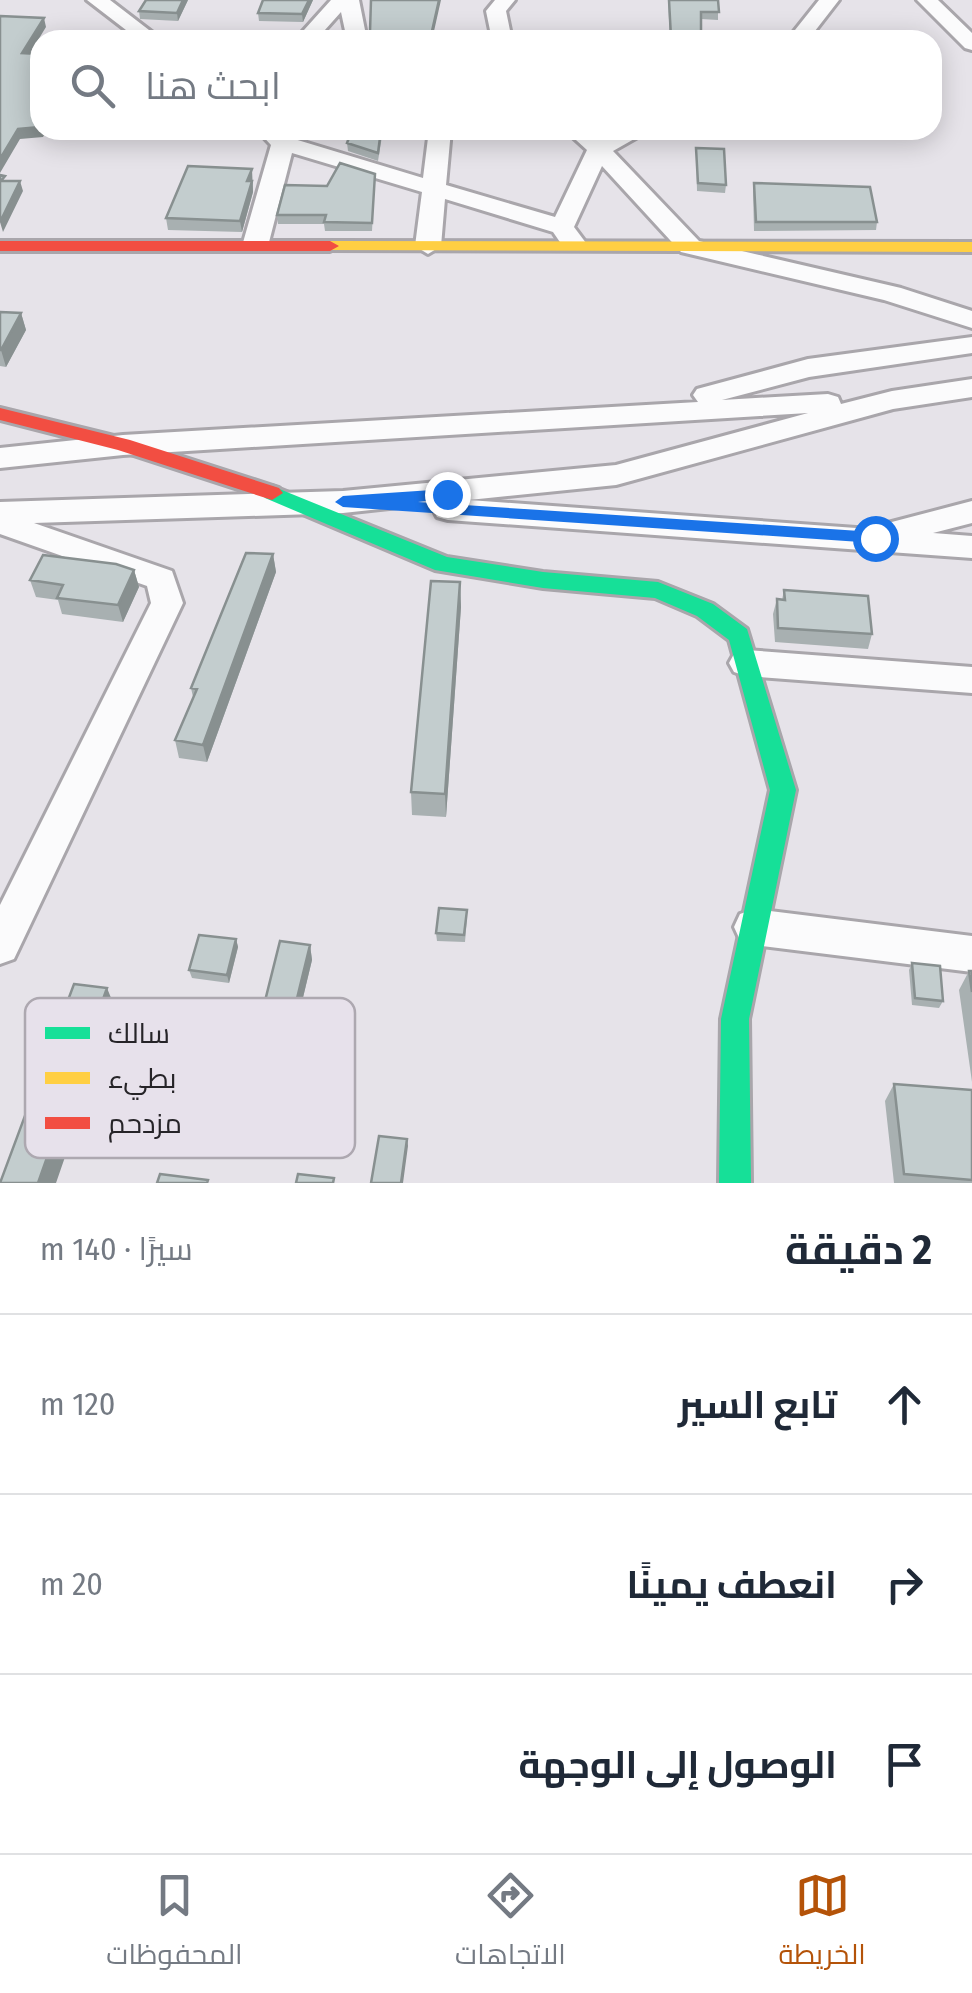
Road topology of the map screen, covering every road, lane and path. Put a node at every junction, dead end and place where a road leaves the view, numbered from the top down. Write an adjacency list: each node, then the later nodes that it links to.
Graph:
1 (97, 0): 6 (street)
2 (346, 0): 7 (street); 8 (street)
3 (505, 0): 9 (street)
4 (829, 0): 10 (street)
5 (929, 0): 11 (street); 12 (street)
6 (138, 30)
7 (314, 30)
8 (354, 30)
9 (500, 30)
10 (805, 30)
11 (972, 31)
12 (972, 44)
13 (274, 140): 22 (street)
14 (284, 140): 19 (street)
15 (439, 140): 19 (street)
16 (589, 140): 18 (street)
17 (617, 140): 18 (street)
18 (599, 148): 20 (street); 24 (street)
19 (434, 188): 20 (street); 23 (street)
20 (569, 237): 23 (street); 24 (street)
21 (0, 246): 22 (street)
22 (255, 246): 23 (street)
23 (428, 246)
24 (690, 247): 25 (street); 26 (street)
25 (972, 247)
26 (972, 320)
27 (972, 345): 31 (street)
28 (972, 388): 29 (street)
29 (892, 400): 30 (street); 31 (street); 35 (street)
30 (972, 404)
31 (645, 412): 33 (street)
32 (0, 414): 33 (street)
33 (123, 444): 34 (street); 36 (street)
34 (0, 458)
35 (343, 502): 36 (street); 40 (street)
36 (303, 503): 37 (street); 42 (street)
37 (0, 512)
38 (972, 512): 40 (street)
39 (0, 522): 45 (street)
40 (875, 538): 41 (street)
41 (972, 547)
42 (746, 663): 43 (street); 44 (street)
43 (972, 680)
44 (754, 927): 46 (street); 47 (street)
45 (0, 946)
46 (972, 954)
47 (736, 1183)

